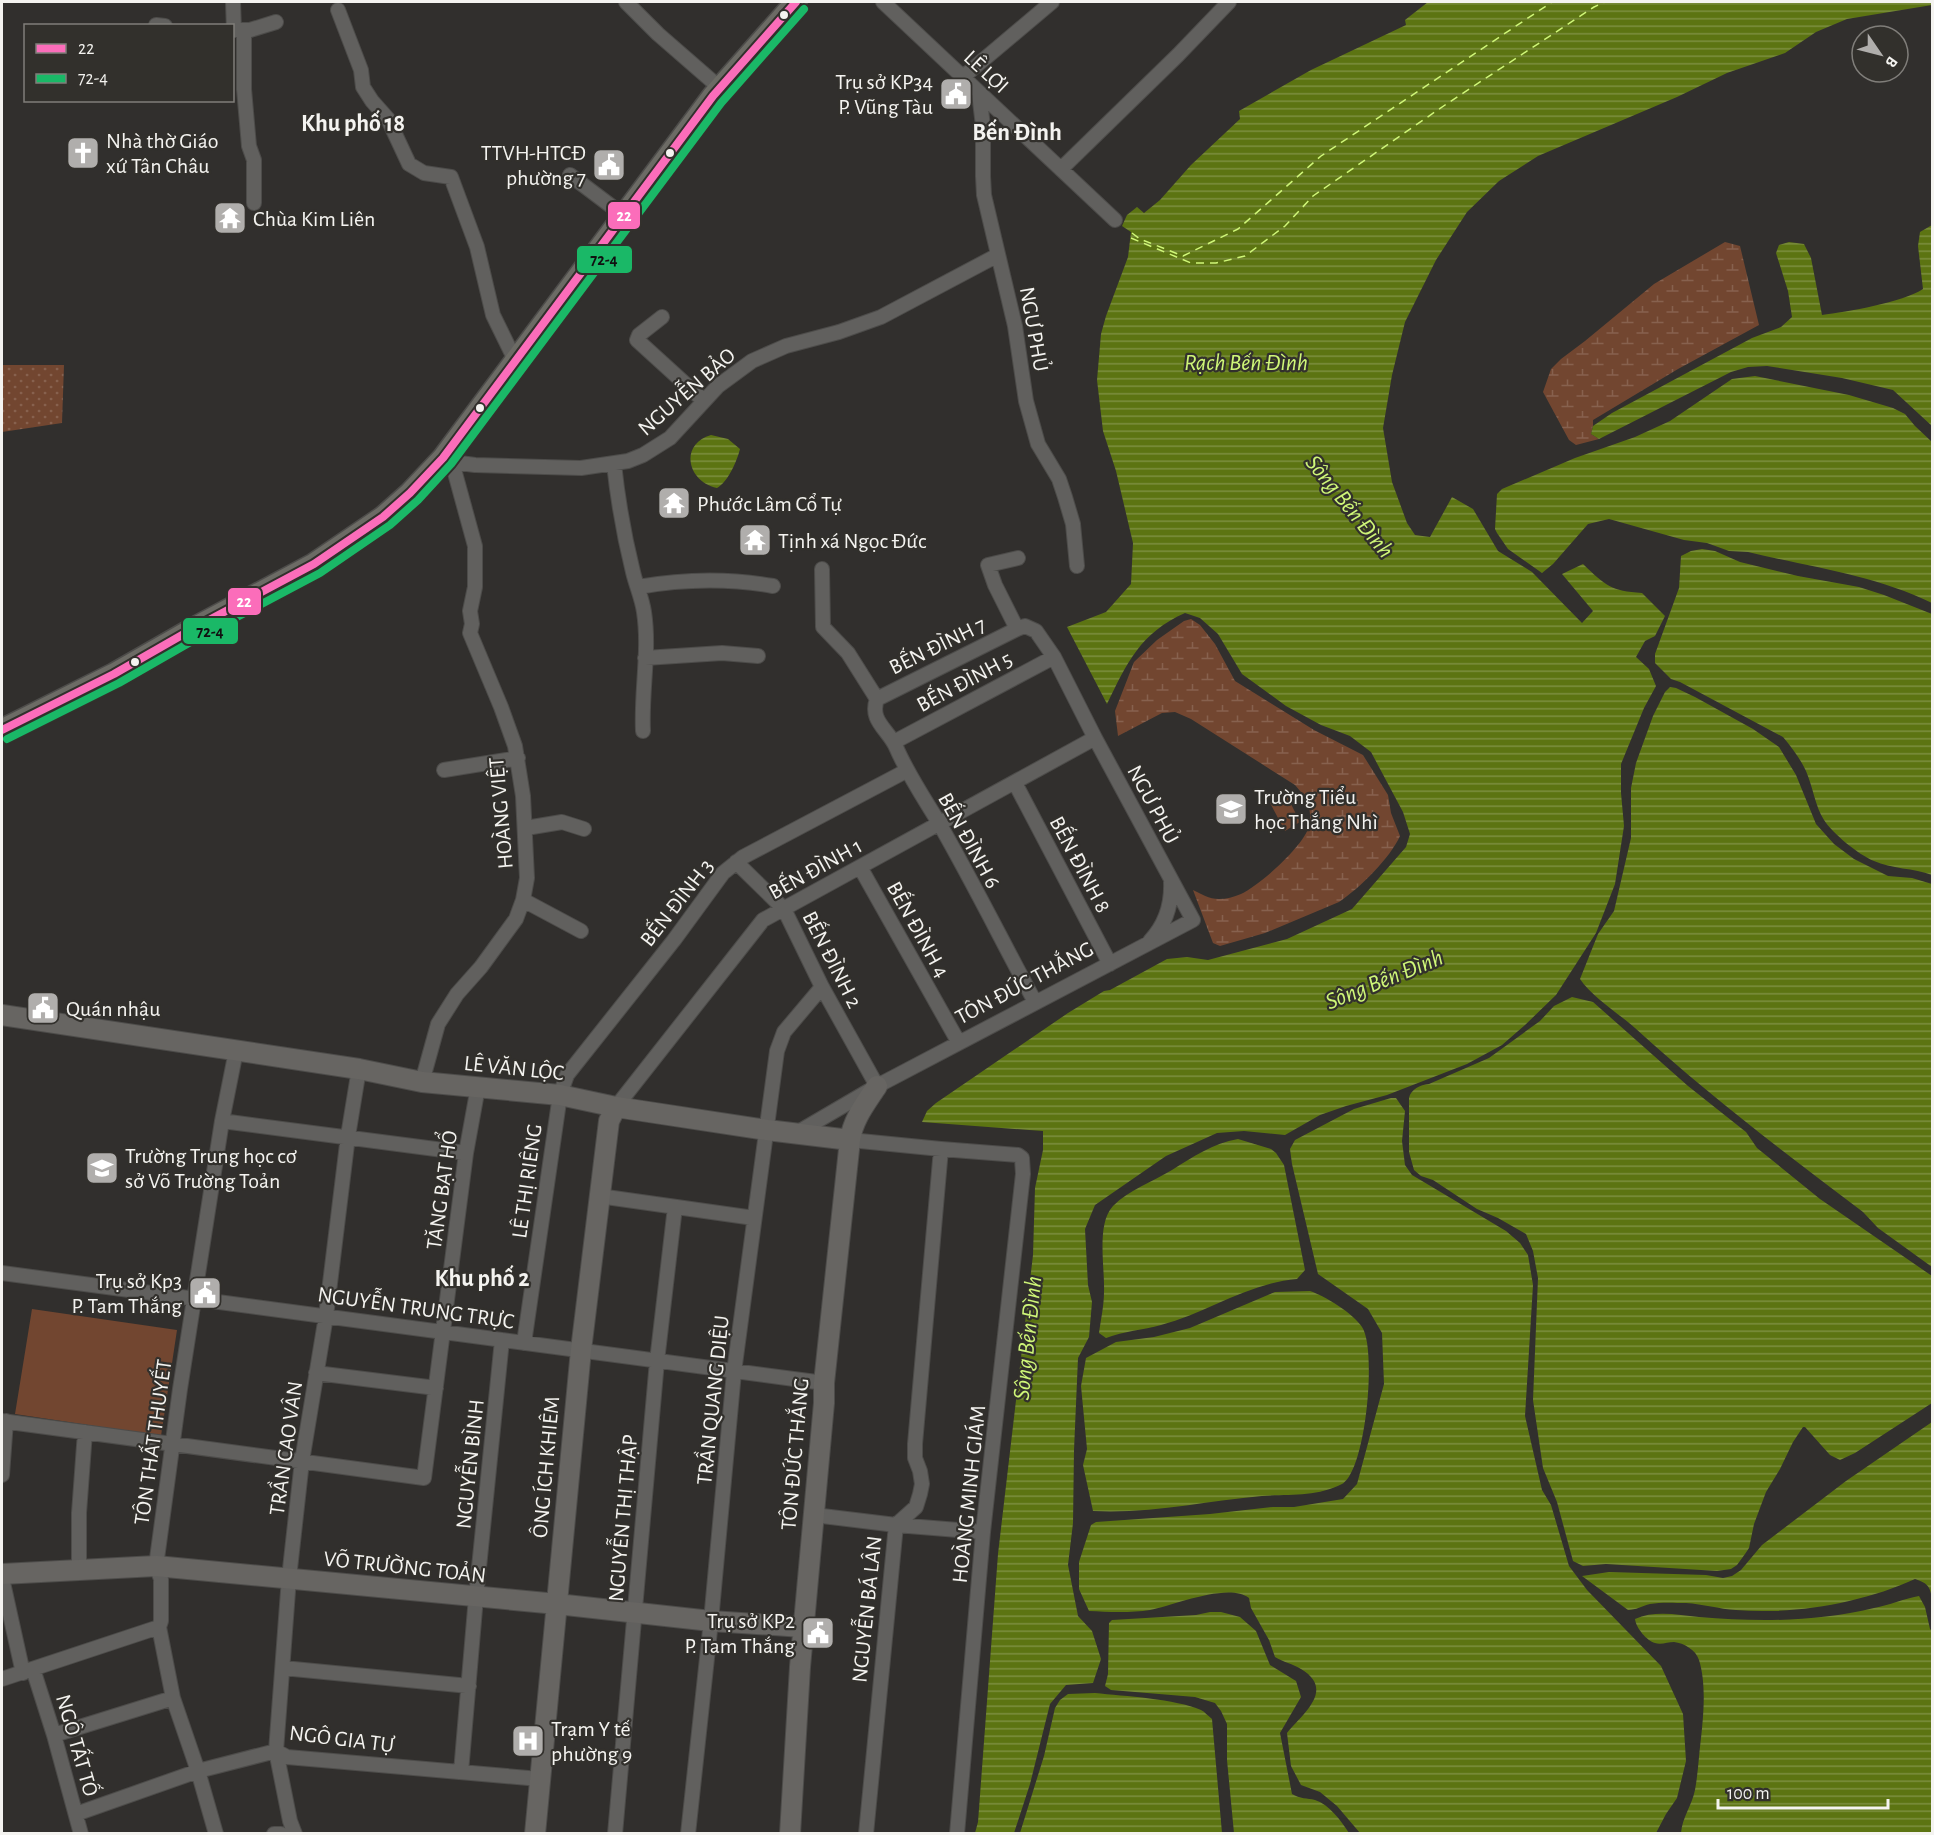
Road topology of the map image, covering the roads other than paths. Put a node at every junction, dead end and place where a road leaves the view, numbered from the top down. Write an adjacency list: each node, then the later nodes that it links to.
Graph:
1 (233, 2): 9 (street)
2 (626, 2): 11 (street)
3 (796, 2): 11 (main road)
4 (883, 2): 10 (street, LÊ LỢI)
5 (1052, 2): 10 (street)
6 (1229, 2): 13 (street)
7 (338, 10): 20 (street)
8 (276, 22): 9 (street)
9 (237, 30): 15 (street)
10 (963, 77): 12 (street, LÊ LỢI)
11 (720, 88): 16 (main road)
12 (979, 93): 13 (street, LÊ LỢI); 18 (street, NGƯ PHỦ)
13 (1061, 169): 17 (street, LÊ LỢI)
14 (570, 175): 16 (street)
15 (254, 203)
16 (623, 215): 20 (main road)
17 (1115, 220)
18 (998, 255): 21 (street, NGUYỄN BẢO); 25 (street, NGƯ PHỦ)
19 (662, 317): 21 (street)
20 (515, 360): 22 (main road)
21 (704, 401): 23 (street, NGUYỄN BẢO)
22 (448, 460): 23 (street, NGUYỄN BẢO); 34 (main road); 38 (street, HOÀNG VIỆT)
23 (614, 464): 28 (street)
24 (1018, 558): 29 (street)
25 (1077, 566)
26 (822, 569): 33 (street)
27 (773, 586): 28 (street)
28 (638, 587): 32 (street)
29 (1017, 629): 31 (street, NGƯ PHỦ); 33 (street, BẾN ĐÌNH 7)
30 (758, 656): 32 (street)
31 (1054, 657): 36 (street, NGƯ PHỦ); 37 (street, BẾN ĐÌNH 5)
32 (645, 658): 35 (street)
33 (877, 699): 37 (street, BẾN ĐÌNH 6)
34 (2, 730)
35 (644, 731)
36 (1095, 738): 41 (street, BẾN ĐÌNH 1); 47 (street, NGƯ PHỦ)
37 (894, 742): 40 (street, BẾN ĐÌNH 6)
38 (518, 758): 39 (street); 43 (street, HOÀNG VIỆT)
39 (444, 770)
40 (906, 771): 42 (street, BẾN ĐÌNH 6); 45 (street, BẾN ĐÌNH 3)
41 (1015, 783): 42 (street, BẾN ĐÌNH 1); 53 (street, BẾN ĐÌNH 8)
42 (939, 823): 46 (street, BẾN ĐÌNH 1); 55 (street, BẾN ĐÌNH 6)
43 (526, 828): 44 (street); 48 (street, HOÀNG VIỆT)
44 (584, 829)
45 (736, 862): 49 (street, BẾN ĐÌNH 2); 63 (street, BẾN ĐÌNH 3)
46 (860, 867): 49 (street, BẾN ĐÌNH 1); 57 (street, BẾN ĐÌNH 4)
47 (1170, 878): 50 (street, NGƯ PHỦ); 52 (street)
48 (523, 900): 51 (street); 60 (street, HOÀNG VIỆT)
49 (784, 909): 54 (street, BẾN ĐÌNH 2); 64 (street, BẾN ĐÌNH 1)
50 (1193, 920): 52 (street, TÔN ĐỨC THẮNG)
51 (580, 931)
52 (1146, 944): 53 (street, TÔN ĐỨC THẮNG)
53 (1110, 964): 55 (street, TÔN ĐỨC THẮNG)
54 (822, 987): 61 (street, BẾN ĐÌNH 2); 66 (street, TRẦN QUANG DIỆU)
55 (1035, 1002): 57 (street, TÔN ĐỨC THẮNG)
56 (2, 1016): 58 (street, LÊ VĂN LỘC)
57 (959, 1043): 61 (street, TÔN ĐỨC THẮNG)
58 (236, 1051): 59 (street, LÊ VĂN LỘC); 65 (street, TÔN THẤT THUYẾT)
59 (359, 1069): 60 (street, LÊ VĂN LỘC); 68 (street, TRẦN CAO VÂN)
60 (422, 1082): 62 (street, LÊ VĂN LỘC)
61 (877, 1086): 67 (street, TÔN ĐỨC THẮNG); 69 (street, TÔN ĐỨC THẮNG)
62 (478, 1087): 63 (street, LÊ VĂN LỘC); 71 (street, TĂNG BẠT HỔ)
63 (560, 1095): 64 (street, LÊ VĂN LỘC); 81 (street, LÊ THỊ RIÊNG)
64 (616, 1107): 66 (street, LÊ VĂN LỘC); 73 (street, ÔNG ÍCH KHIÊM)
65 (222, 1120): 68 (street); 77 (street, TÔN THẤT THUYẾT)
66 (767, 1130): 67 (street, LÊ VĂN LỘC); 75 (street, TRẦN QUANG DIỆU)
67 (795, 1134): 69 (street, LÊ VĂN LỘC)
68 (348, 1136): 71 (street); 78 (street, TRẦN CAO VÂN)
69 (850, 1140): 70 (street, LÊ VĂN LỘC); 86 (street, TÔN ĐỨC THẮNG)
70 (941, 1149): 72 (street, LÊ VĂN LỘC); 94 (street, NGUYỄN BÁ LÂN)
71 (466, 1153): 79 (street, TĂNG BẠT HỔ)
72 (1022, 1158): 95 (street, HOÀNG MINH GIÁM)
73 (599, 1196): 74 (street); 82 (street, ÔNG ÍCH KHIÊM)
74 (675, 1207): 75 (street); 83 (street, NGUYỄN THỊ THẬP)
75 (754, 1218): 84 (street, TRẦN QUANG DIỆU)
76 (2, 1273): 77 (street, NGUYỄN TRUNG TRỰC)
77 (195, 1299): 78 (street, NGUYỄN TRUNG TRỰC); 90 (street, TÔN THẤT THUYẾT)
78 (326, 1316): 79 (street, NGUYỄN TRUNG TRỰC); 85 (street, TRẦN CAO VÂN)
79 (444, 1332): 80 (street, NGUYỄN TRUNG TRỰC); 87 (street, TĂNG BẠT HỔ)
80 (502, 1340): 81 (street, NGUYỄN TRUNG TRỰC); 100 (street, NGUYỄN BÌNH)
81 (524, 1343): 82 (street, NGUYỄN TRUNG TRỰC)
82 (580, 1350): 83 (street, NGUYỄN TRUNG TRỰC); 101 (street, ÔNG ÍCH KHIÊM)
83 (657, 1360): 84 (street, NGUYỄN TRUNG TRỰC); 102 (street, NGUYỄN THỊ THẬP)
84 (734, 1372): 86 (street, NGUYỄN TRUNG TRỰC); 103 (street, TRẦN QUANG DIỆU)
85 (316, 1373): 87 (street); 91 (street, TRẦN CAO VÂN)
86 (824, 1383): 93 (street, TÔN ĐỨC THẮNG)
87 (436, 1388): 91 (street, TĂNG BẠT HỔ)
88 (4, 1421): 89 (street); 92 (street)
89 (85, 1432): 90 (street); 97 (street)
90 (172, 1444): 91 (street); 96 (street, TÔN THẤT THUYẾT)
91 (302, 1461): 99 (street, TRẦN CAO VÂN)
92 (2, 1475)
93 (814, 1515): 94 (street); 105 (street, TÔN ĐỨC THẮNG)
94 (896, 1525): 95 (street); 126 (street, NGUYỄN BÁ LÂN)
95 (984, 1532): 127 (street, HOÀNG MINH GIÁM)
96 (156, 1566): 97 (street, VÕ TRƯỜNG TOẢN); 99 (street, VÕ TRƯỜNG TOẢN); 104 (street, TÔN THẤT THUYẾT)
97 (79, 1570): 98 (street, VÕ TRƯỜNG TOẢN)
98 (2, 1576): 107 (street, NGÔ TẤT TỐ)
99 (289, 1578): 100 (street, VÕ TRƯỜNG TOẢN); 106 (street, TRẦN CAO VÂN)
100 (476, 1597): 101 (street, VÕ TRƯỜNG TOẢN); 109 (street, NGUYỄN BÌNH)
101 (556, 1604): 102 (street, VÕ TRƯỜNG TOẢN); 115 (street, ÔNG ÍCH KHIÊM)
102 (634, 1613): 103 (street, VÕ TRƯỜNG TOẢN); 123 (street, NGUYỄN THỊ THẬP)
103 (711, 1621): 105 (street, VÕ TRƯỜNG TOẢN); 124 (street, TRẦN QUANG DIỆU)
104 (159, 1627): 107 (street); 110 (street, TÔN THẤT THUYẾT)
105 (803, 1627): 125 (street, TÔN ĐỨC THẮNG)
106 (283, 1668): 109 (street); 112 (street, TRẦN CAO VÂN)
107 (28, 1671): 108 (street); 111 (street, NGÔ TẤT TỐ)
108 (2, 1678)
109 (469, 1686): 114 (street, NGUYỄN BÌNH)
110 (173, 1698): 111 (street); 113 (street, TÔN THẤT THUYẾT)
111 (54, 1735): 116 (street, NGÔ TẤT TỐ)
112 (276, 1751): 113 (street, NGÔ GIA TỰ); 114 (street, NGÔ GIA TỰ); 121 (street, TRẦN CAO VÂN)
113 (198, 1772): 116 (street, NGÔ GIA TỰ); 118 (street, TÔN THẤT THUYẾT)
114 (461, 1772): 115 (street, NGÔ GIA TỰ)
115 (540, 1779): 122 (street, ÔNG ÍCH KHIÊM)
116 (76, 1814): 117 (street, NGÔ TẤT TỐ)
117 (81, 1833)
118 (216, 1833)
119 (274, 1833): 120 (street)
120 (281, 1833)
121 (295, 1833)
122 (535, 1833)
123 (615, 1833)
124 (688, 1833)
125 (790, 1833)
126 (866, 1833)
127 (957, 1833)

